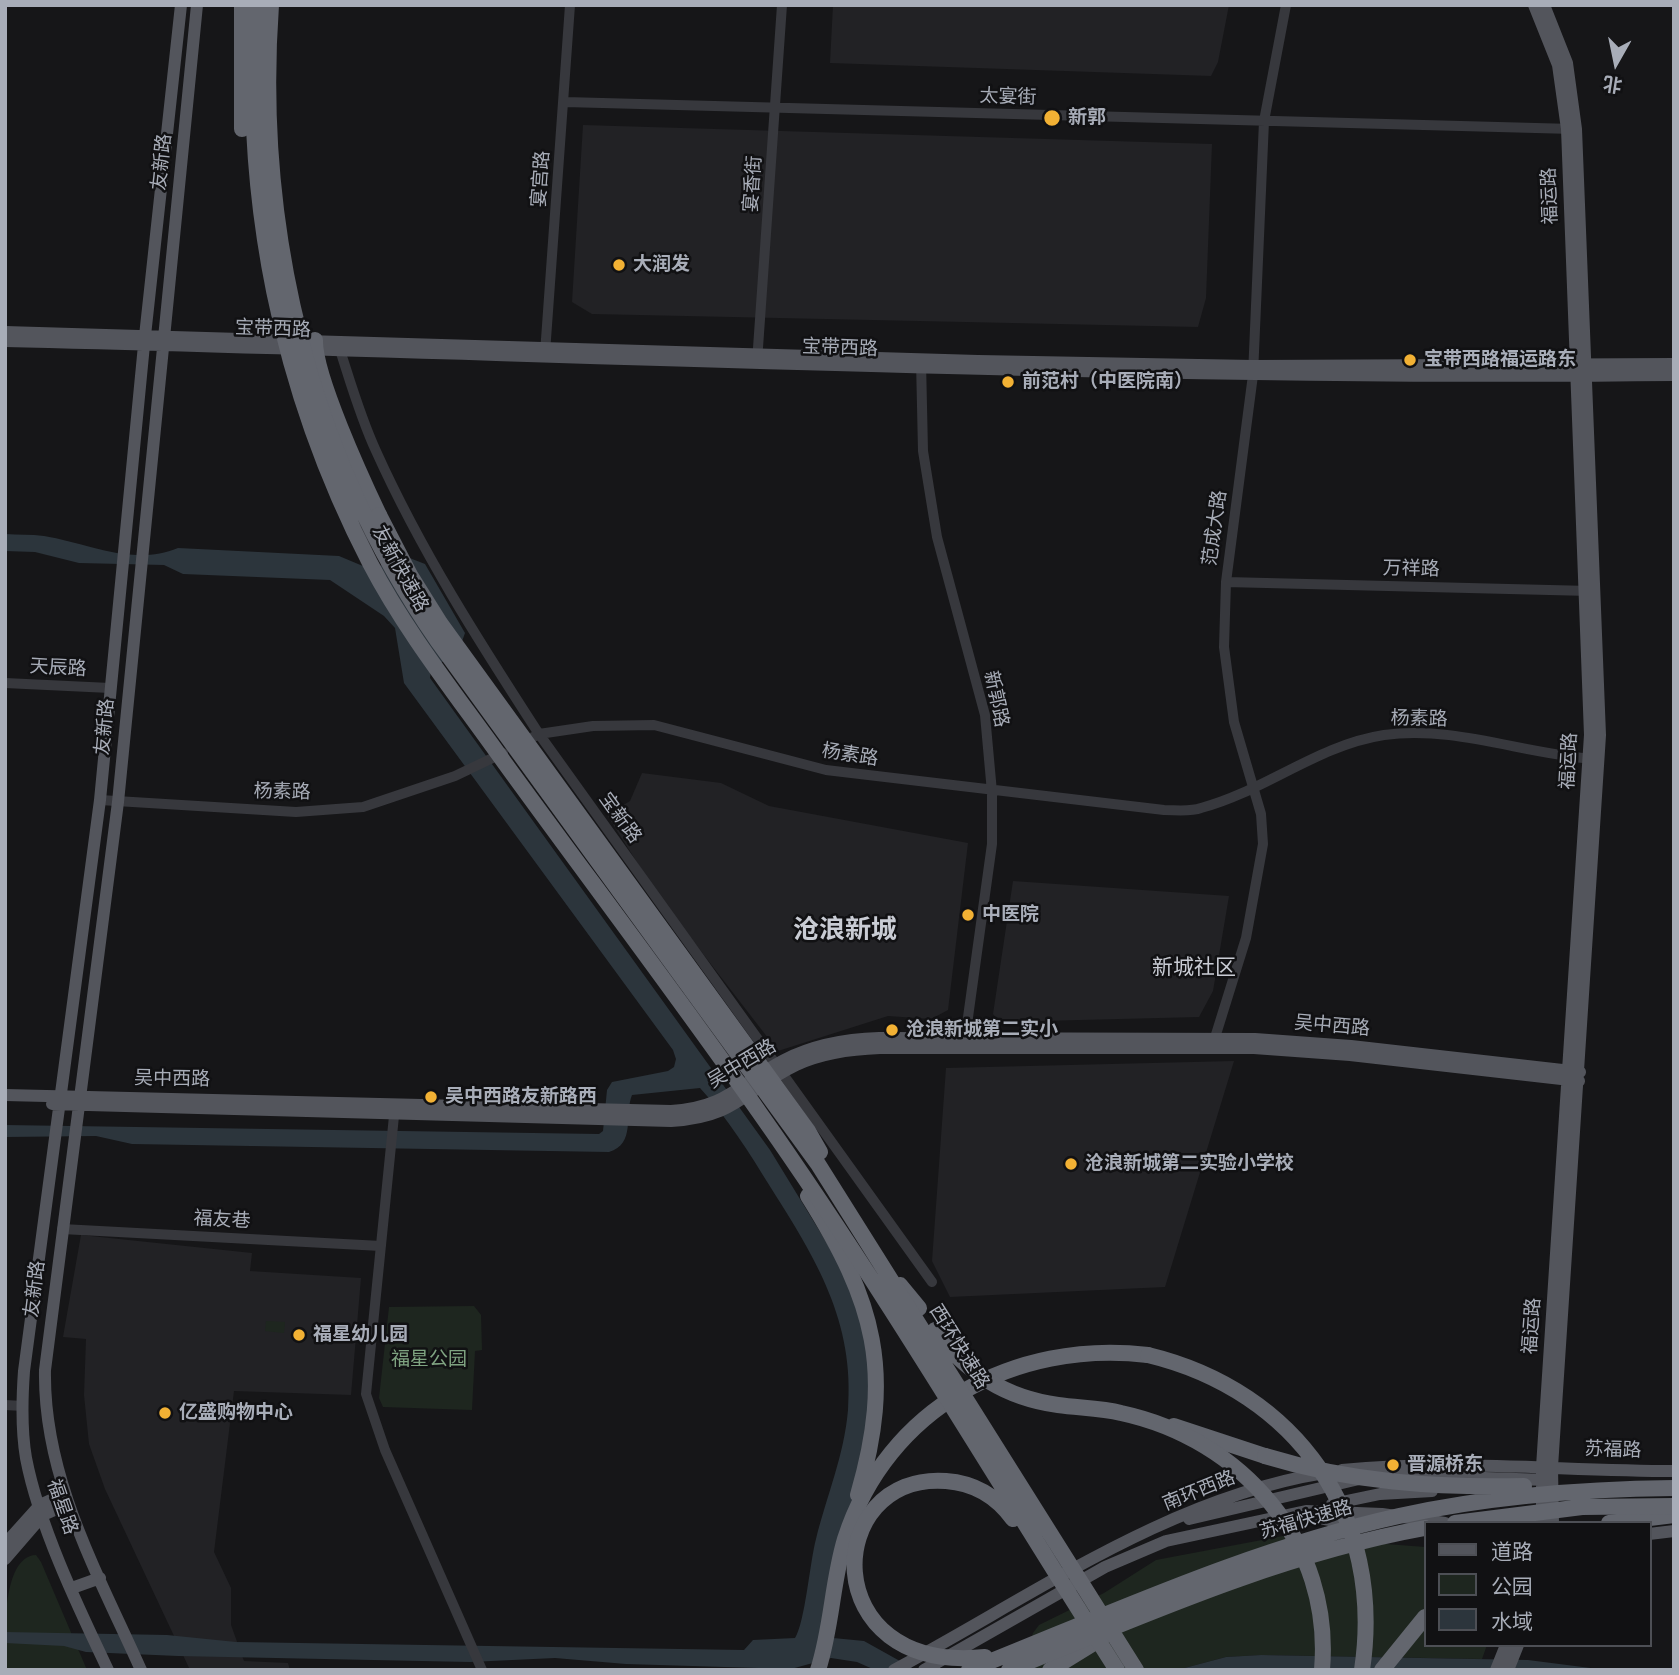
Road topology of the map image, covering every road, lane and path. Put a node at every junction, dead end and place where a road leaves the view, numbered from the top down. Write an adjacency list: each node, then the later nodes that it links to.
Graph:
1 (181, 5): 17 (main road, 友新路)
2 (197, 5): 19 (main road, 友新路)
3 (242, 5): 15 (highway, bridge)
4 (255, 5): 15 (highway, 友新快速路, bridge)
5 (271, 5): 41 (highway, 友新快速路, bridge)
6 (570, 5): 11 (street, 宴宫路)
7 (782, 5): 12 (street, 宴香街)
8 (1286, 5): 13 (street, 范成大路)
9 (1534, 5): 14 (main road, 福运路)
10 (1544, 5): 14 (main road, 福运路)
11 (565, 102): 12 (street, 太宴街); 22 (street, 宴宫路)
12 (776, 108): 13 (street, 太宴街); 23 (street, 宴香街)
13 (1264, 121): 14 (street, 太宴街); 26 (street, 范成大路)
14 (1572, 129): 27 (main road, 福运路)
15 (268, 266): 42 (highway, 友新快速路, bridge)
16 (5, 332): 17 (main road, 宝带西路)
17 (144, 340): 18 (main road, 宝带西路); 19 (main road, 宝带西路); 32 (main road, 友新路)
18 (5, 341)
19 (163, 341): 20 (main road, 宝带西路); 38 (main road, 友新路)
20 (315, 345): 21 (main road, 宝带西路); 43 (highway, bridge)
21 (340, 346): 22 (main road, 宝带西路); 33 (street, 宝新路)
22 (545, 352): 23 (main road, 宝带西路)
23 (758, 360): 25 (main road, 宝带西路)
24 (1674, 364): 27 (main road, 宝带西路)
25 (921, 365): 26 (main road, 宝带西路); 36 (street, 新郭路)
26 (1253, 370): 27 (main road, 宝带西路); 29 (street, 范成大路)
27 (1581, 370): 28 (main road, 宝带西路); 30 (main road, 福运路)
28 (1674, 375)
29 (1226, 582): 30 (street, 万祥路); 35 (street, 范成大路)
30 (1591, 591): 34 (main road, 福运路)
31 (5, 683): 32 (street, 天辰路)
32 (110, 688): 37 (main road, 友新路)
33 (539, 734): 36 (street, 杨素路); 38 (street, 杨素路); 43 (street, 宝新路)
34 (1594, 759): 35 (street, 杨素路); 44 (main road, 福运路)
35 (1253, 786): 36 (street, 杨素路); 39 (street, 范成大路)
36 (992, 792): 40 (street, 新郭路)
37 (100, 800): 38 (street, 杨素路); 48 (main road, 友新路)
38 (118, 802): 46 (main road, 友新路)
39 (1213, 1042): 40 (main road, 吴中西路); 44 (main road, 吴中西路)
40 (964, 1044): 43 (main road, 吴中西路)
41 (736, 1053): 51 (highway, 西环快速路, bridge)
42 (725, 1066): 50 (highway, 西环快速路, bridge)
43 (777, 1075): 49 (main road, 吴中西路); 51 (highway, bridge); 55 (street, 宝新路); 56 (highway, bridge)
44 (1574, 1076): 63 (main road, 福运路)
45 (5, 1095): 48 (main road, 吴中西路)
46 (79, 1101): 48 (main road, 吴中西路); 49 (main road, 吴中西路); 52 (main road, 友新路)
47 (5, 1104): 48 (main road, 吴中西路)
48 (59, 1106): 57 (main road, 友新路)
49 (395, 1107): 53 (street)
50 (758, 1111): 81 (highway, bridge); 86 (highway, 西环快速路, bridge)
51 (818, 1164): 54 (highway, 西环快速路, bridge)
52 (62, 1230): 53 (street, 福友巷); 61 (main road, 友新路)
53 (381, 1247): 92 (street)
54 (884, 1266): 56 (highway, bridge); 101 (highway, 西环快速路, bridge)
55 (932, 1282)
56 (919, 1308): 60 (highway, bridge)
57 (26, 1346): 59 (main road, 福星路)
58 (5, 1405): 59 (street)
59 (23, 1406): 67 (main road, 福星路)
60 (1122, 1413): 64 (highway, bridge); 102 (highway, bridge)
61 (51, 1450): 65 (main road, 福星路)
62 (1674, 1471): 63 (main road, 苏福路)
63 (1547, 1479): 68 (main road); 73 (main road, 福运路); 74 (main road, 福运路); 95 (main road, 南环西路)
64 (1674, 1488): 89 (highway, 苏福快速路, bridge)
65 (66, 1499): 67 (main road); 84 (main road, 福星路)
66 (1674, 1506): 72 (highway, bridge)
67 (42, 1510): 82 (main road); 83 (main road); 85 (main road, 福星路)
68 (1302, 1511): 69 (main road, 南环西路); 80 (main road); 96 (main road, 南环西路)
69 (1346, 1512): 71 (main road, 南环西路); 76 (main road, 南环西路)
70 (1674, 1515): 75 (highway)
71 (1431, 1521)
72 (1470, 1521)
73 (1542, 1521)
74 (1553, 1521)
75 (1625, 1521)
76 (1424, 1528)
77 (1424, 1528): 87 (highway, 苏福快速路, bridge)
78 (1674, 1531): 79 (main road)
79 (1651, 1534)
80 (1424, 1535)
81 (846, 1538): 94 (highway); 103 (highway, bridge)
82 (5, 1544)
83 (5, 1559)
84 (100, 1578): 85 (main road); 91 (main road, 福星路)
85 (72, 1588): 93 (main road, 福星路)
86 (1077, 1607): 89 (highway, bridge); 100 (highway, 西环快速路, bridge)
87 (1142, 1616): 98 (highway, 苏福快速路, bridge); 99 (highway, bridge)
88 (1424, 1618): 104 (highway)
89 (1028, 1648): 97 (highway, 苏福快速路, bridge)
90 (1510, 1650): 105 (main road); 106 (main road)
91 (139, 1667)
92 (482, 1669)
93 (108, 1670)
94 (817, 1670)
95 (894, 1670)
96 (924, 1670)
97 (969, 1670)
98 (1009, 1670)
99 (1050, 1670)
100 (1117, 1670)
101 (1136, 1670)
102 (1322, 1670)
103 (1363, 1670)
104 (1382, 1670)
105 (1496, 1670)
106 (1508, 1670)

